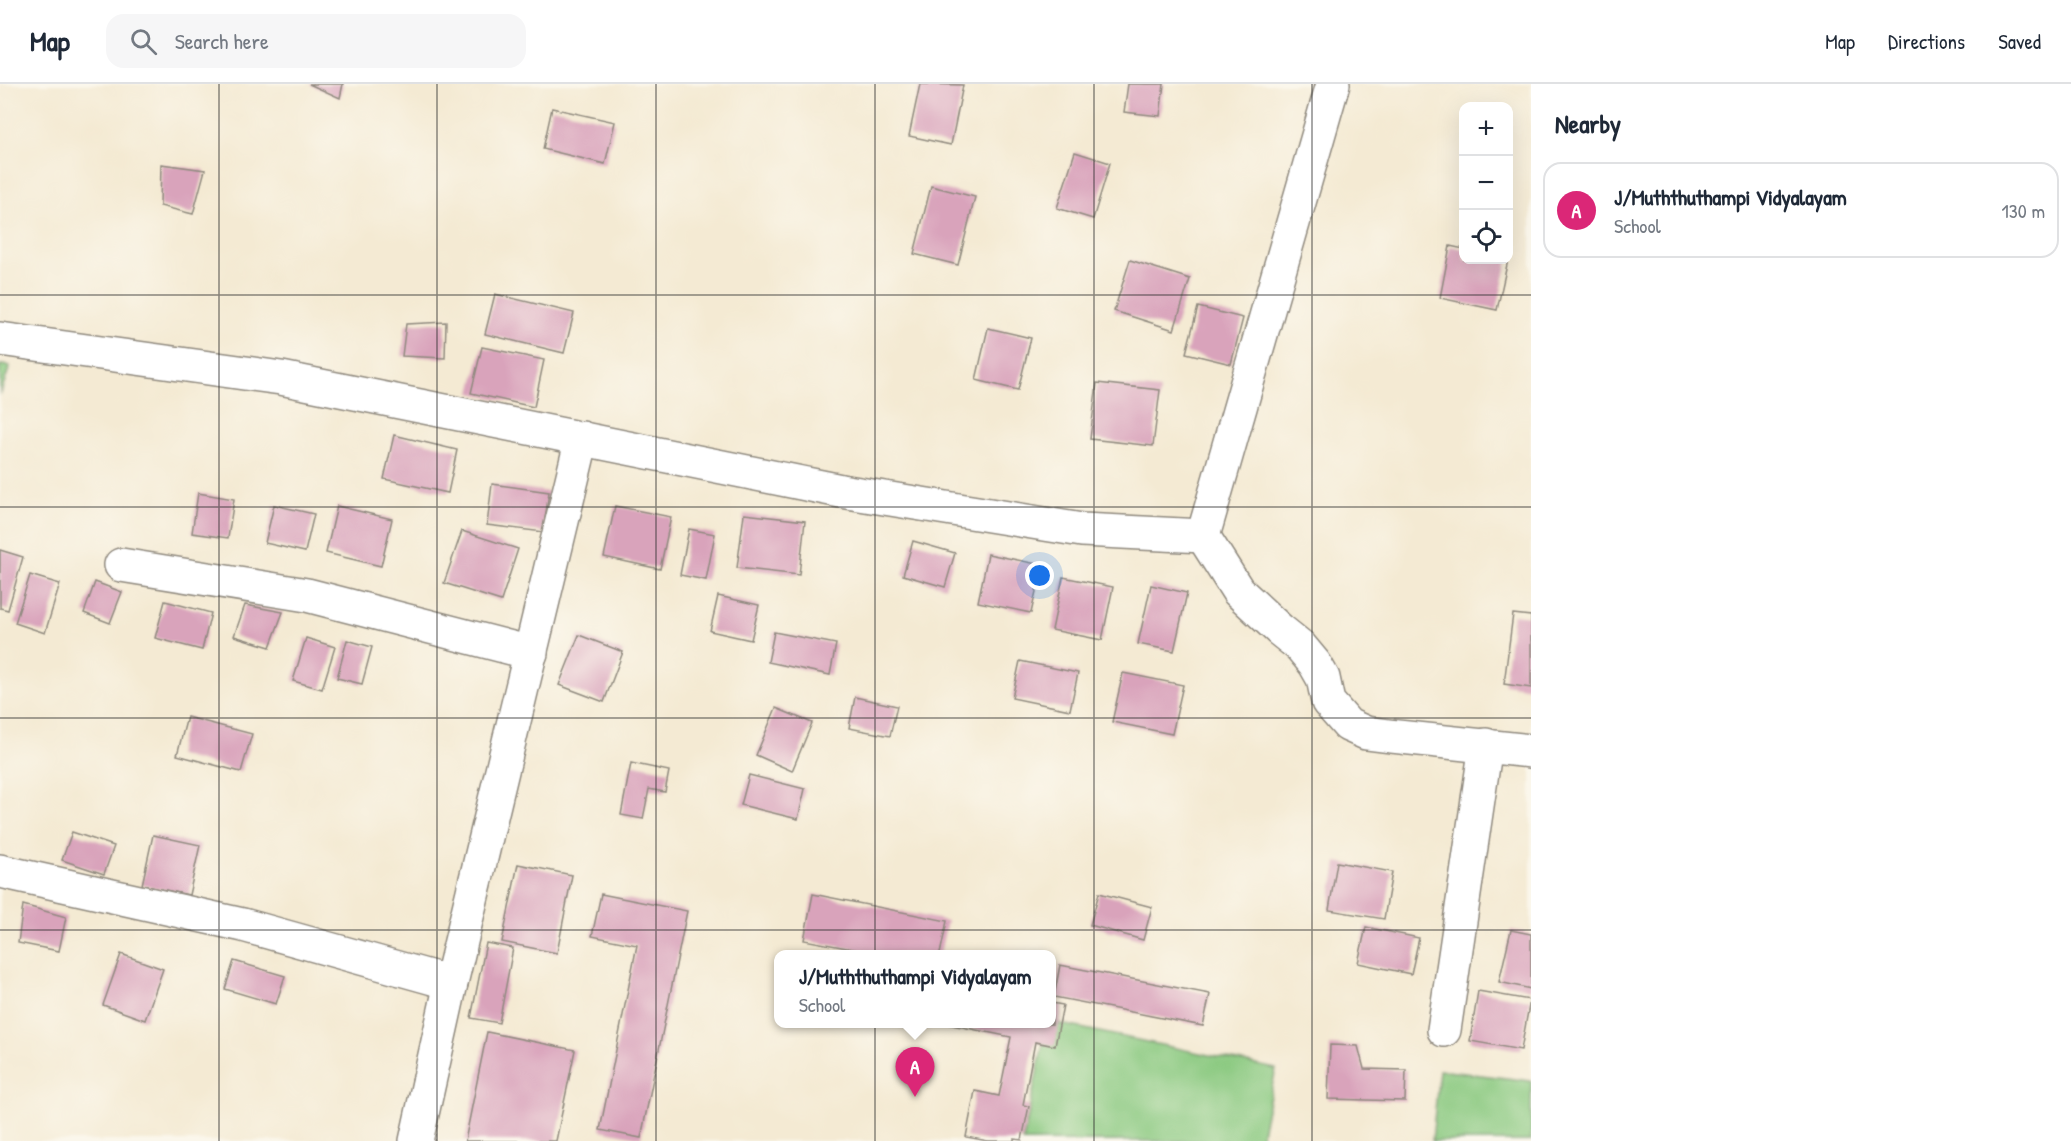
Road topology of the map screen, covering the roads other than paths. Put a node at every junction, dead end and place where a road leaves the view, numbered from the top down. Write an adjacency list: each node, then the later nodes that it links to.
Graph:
1 (1333, 84): 4 (street)
2 (0, 339): 3 (street)
3 (582, 438): 4 (street); 6 (street)
4 (1203, 536): 7 (street)
5 (121, 565): 6 (street)
6 (531, 653): 10 (street)
7 (1486, 745): 8 (street); 11 (street)
8 (1531, 751)
9 (0, 871): 10 (street)
10 (451, 983): 12 (street)
11 (1444, 1030)
12 (416, 1141)

